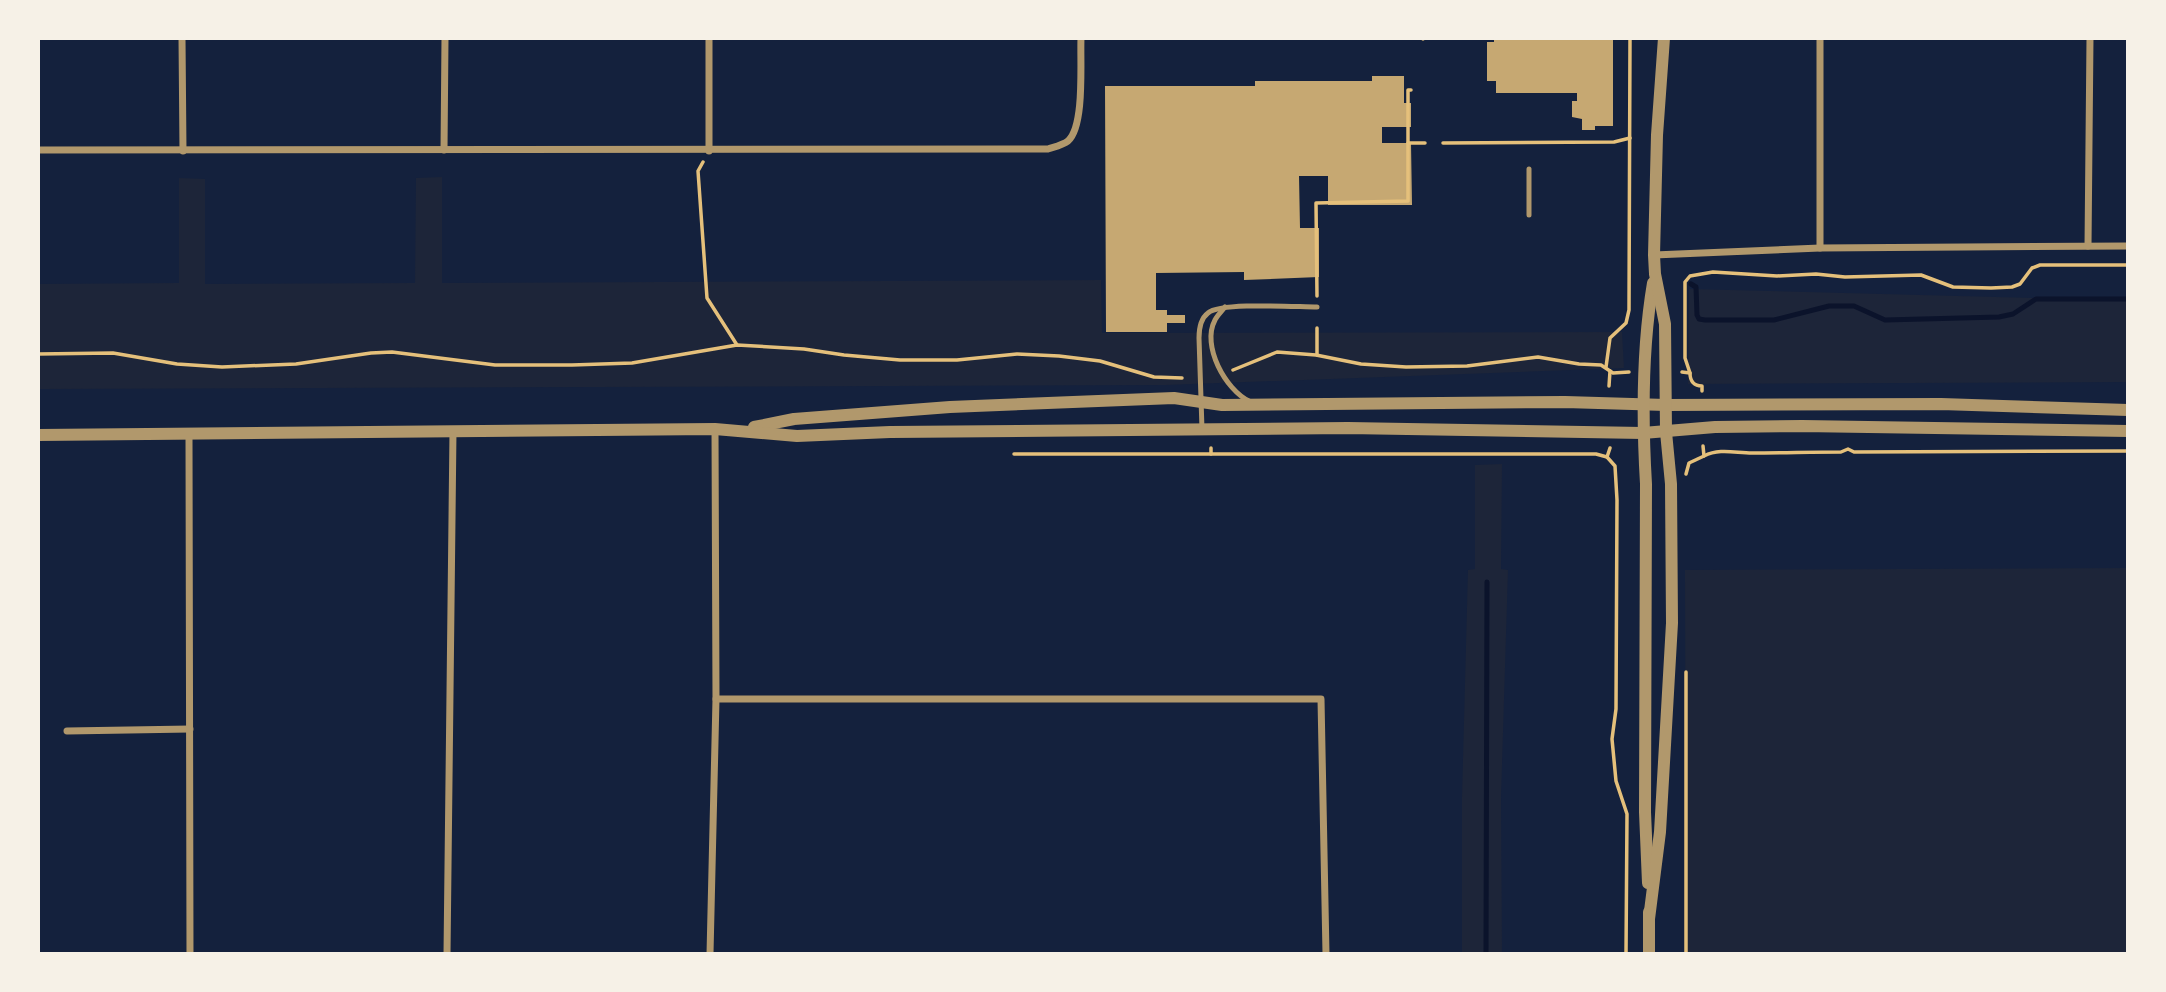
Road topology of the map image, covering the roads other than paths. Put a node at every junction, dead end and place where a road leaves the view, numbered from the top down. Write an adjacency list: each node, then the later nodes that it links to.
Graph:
1 (182, 38): 10 (street)
2 (445, 38): 9 (street)
3 (709, 38): 11 (street)
4 (1081, 38): 11 (street)
5 (1664, 38): 17 (street)
6 (1820, 38): 16 (street)
7 (2090, 38): 14 (street)
8 (38, 150): 10 (street)
9 (444, 150): 10 (street); 11 (street)
10 (183, 151)
11 (709, 151)
12 (1529, 169): 13 (lane)
13 (1529, 215)
14 (2088, 246): 15 (street); 16 (street)
15 (2127, 246)
16 (1820, 248): 17 (street)
17 (1654, 255): 18 (street)
18 (1655, 274): 22 (street); 24 (street)
19 (1225, 307): 20 (lane); 21 (lane); 23 (lane)
20 (1317, 307)
21 (1201, 402): 23 (street); 27 (street); 28 (lane)
22 (1644, 404): 23 (street); 24 (street); 32 (street)
23 (1258, 405)
24 (1665, 405): 25 (street); 31 (street)
25 (2127, 410)
26 (715, 429): 27 (street); 29 (street); 35 (street)
27 (741, 429): 28 (street)
28 (1202, 429): 32 (street)
29 (453, 430): 34 (street); 40 (street)
30 (2127, 431): 31 (street)
31 (1666, 432): 32 (street); 38 (street)
32 (1643, 433): 38 (street)
33 (38, 435): 34 (street)
34 (189, 435): 36 (street)
35 (716, 699): 41 (street); 42 (street)
36 (190, 729): 37 (street); 39 (street)
37 (67, 731)
38 (1649, 919): 43 (street)
39 (190, 954)
40 (447, 954)
41 (710, 954)
42 (1326, 954)
43 (1648, 954)

